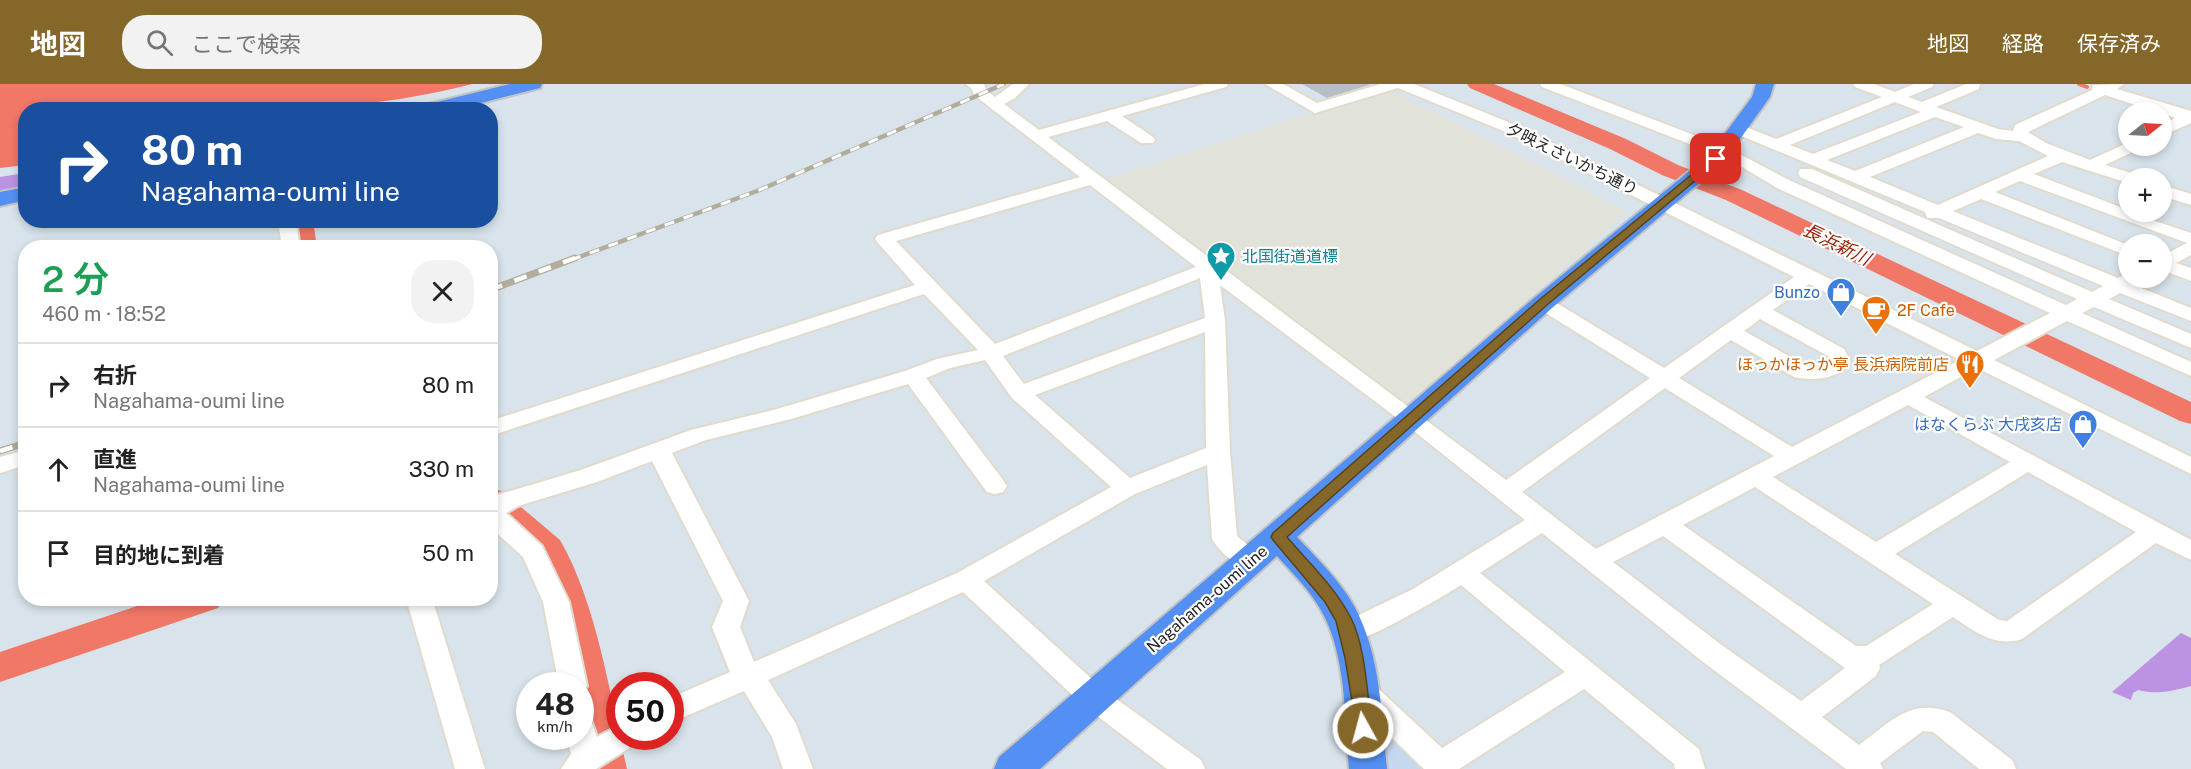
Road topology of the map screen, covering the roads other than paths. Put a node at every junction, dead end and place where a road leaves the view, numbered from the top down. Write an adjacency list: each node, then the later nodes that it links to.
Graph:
1 (533, 84): 15 (main road)
2 (973, 84): 16 (street)
3 (1022, 84): 16 (street)
4 (1221, 84): 18 (street)
5 (1272, 84): 6 (street)
6 (1399, 84): 42 (street, 夕映えさいかち通り)
7 (1547, 84): 28 (street)
8 (1766, 84): 22 (main road, Nagahama-oumi line)
9 (1860, 84): 14 (street)
10 (1927, 84): 14 (street)
11 (2086, 84): 13 (street)
12 (1974, 86): 17 (street)
13 (2111, 87): 19 (street); 24 (street)
14 (1896, 97): 17 (street); 26 (street)
15 (460, 102)
16 (994, 104): 23 (street)
17 (1931, 109): 21 (street); 31 (street)
18 (1111, 116): 23 (street); 25 (street)
19 (2190, 118): 20 (street)
20 (2172, 126)
21 (1978, 127): 24 (street); 34 (street)
22 (1738, 129): 26 (street); 28 (main road, Nagahama-oumi line)
23 (1035, 136): 35 (street)
24 (2021, 136): 29 (street)
25 (1147, 140)
26 (1778, 144): 31 (street)
27 (2118, 153): 30 (street)
28 (1720, 154): 36 (street); 42 (main road, Nagahama-oumi line)
29 (2063, 155): 30 (street); 33 (street)
30 (2093, 165): 32 (street)
31 (1816, 166): 34 (street); 36 (street); 44 (street)
32 (2118, 174)
33 (2020, 176): 37 (street); 45 (street)
34 (1856, 177): 43 (street)
35 (1092, 179): 50 (street); 55 (street)
36 (1783, 184): 60 (street)
37 (1982, 193): 43 (street); 46 (street)
38 (2172, 193): 40 (street)
39 (18, 195): 41 (main road)
40 (2188, 197)
41 (0, 199)
42 (1669, 199): 51 (street, 夕映えさいかち通り); 58 (main road, Nagahama-oumi line)
43 (1940, 211): 44 (street); 53 (street)
44 (1916, 221): 57 (street)
45 (2191, 239)
46 (2118, 247)
47 (2191, 248): 48 (street)
48 (2172, 258)
49 (2172, 268): 52 (street)
50 (1211, 269): 62 (street); 65 (street); 72 (street)
51 (1809, 275): 59 (street); 66 (street, 夕映えさいかち通り)
52 (2191, 275)
53 (2118, 278)
54 (2118, 285): 57 (street)
55 (927, 287): 65 (street); 73 (street)
56 (2139, 288): 61 (street)
57 (2093, 299): 60 (street); 64 (street)
58 (1543, 303): 69 (street); 72 (main road, Nagahama-oumi line)
59 (1759, 311): 63 (street); 63 (street)
60 (2064, 315): 66 (street); 67 (street)
61 (2191, 315)
62 (1215, 321): 70 (street); 75 (street)
63 (1730, 331): 69 (street)
64 (2191, 342)
65 (991, 353): 68 (street); 70 (street)
66 (1985, 356): 71 (street); 80 (street, 夕映えさいかち通り)
67 (2191, 370)
68 (913, 376): 74 (street); 82 (street)
69 (1664, 378): 76 (street); 84 (street)
70 (1020, 393): 83 (street)
71 (1907, 396): 76 (street); 78 (street)
72 (1413, 419): 84 (street); 90 (main road, Nagahama-oumi line)
73 (498, 426)
74 (659, 450): 85 (street); 103 (street)
75 (1218, 452): 83 (street); 93 (street)
76 (1792, 457): 81 (street)
77 (18, 459): 79 (street)
78 (2028, 461): 89 (street); 92 (street)
79 (0, 465)
80 (2191, 466)
81 (1755, 476): 88 (street); 92 (street)
82 (994, 486)
83 (1126, 488): 96 (street)
84 (1505, 492): 87 (street)
85 (498, 507)
86 (498, 510): 101 (street)
87 (1542, 520): 94 (street); 95 (street)
88 (1664, 524): 94 (street); 100 (street)
89 (2156, 531): 91 (street); 97 (street)
90 (1278, 537): 93 (main road, Nagahama-oumi line); 99 (main road)
91 (2191, 551)
92 (1875, 554): 97 (street)
93 (1250, 560): 105 (main road, Nagahama-oumi line)
94 (1594, 561): 107 (street)
95 (1461, 571): 99 (street); 102 (street)
96 (966, 580): 103 (street); 105 (street)
97 (1953, 604): 100 (street)
98 (421, 606): 110 (street)
99 (1348, 632): 104 (main road)
100 (1851, 657): 107 (street)
101 (570, 672)
102 (1585, 674): 109 (street); 115 (street)
103 (747, 676): 106 (street); 111 (street)
104 (1358, 687): 109 (street); 114 (main road)
105 (1094, 698): 112 (main road, Nagahama-oumi line); 113 (street)
106 (684, 705)
107 (1801, 717): 108 (street)
108 (1864, 765): 116 (street)
109 (1442, 767)
110 (470, 769)
111 (798, 769)
112 (1013, 769)
113 (1190, 769)
114 (1368, 769)
115 (1690, 769)
116 (2001, 769)

